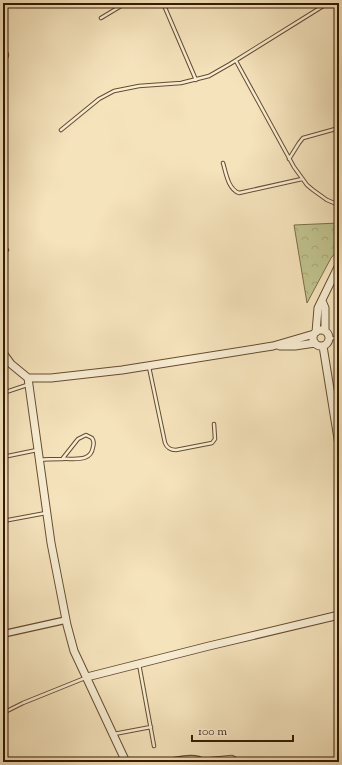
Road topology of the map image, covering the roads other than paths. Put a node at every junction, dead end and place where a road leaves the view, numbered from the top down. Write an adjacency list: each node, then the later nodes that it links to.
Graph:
1 (126, 3): 4 (lane)
2 (163, 3): 8 (lane)
3 (328, 3): 7 (lane)
4 (101, 18)
5 (3, 44): 6 (lane)
6 (3, 59)
7 (236, 60): 8 (lane); 11 (lane)
8 (196, 80): 10 (lane)
9 (339, 128): 11 (lane)
10 (61, 130)
11 (289, 159): 13 (lane)
12 (223, 163): 13 (lane)
13 (302, 179): 14 (lane)
14 (339, 205)
15 (7, 250): 16 (lane)
16 (3, 251)
17 (339, 265): 18 (street)
18 (322, 301): 19 (street); 20 (street)
19 (325, 331): 20 (street); 22 (street)
20 (315, 333): 23 (street); 24 (street)
21 (339, 337): 22 (lane)
22 (329, 339): 25 (street)
23 (315, 343): 24 (street); 25 (street)
24 (276, 346): 27 (street)
25 (323, 346): 31 (street)
26 (3, 353): 28 (street)
27 (148, 366): 28 (street); 30 (lane)
28 (28, 382): 29 (lane); 32 (street)
29 (3, 392)
30 (214, 424)
31 (339, 445)
32 (38, 450): 33 (lane); 35 (street)
33 (3, 457)
34 (63, 458): 34 (lane); 35 (lane)
35 (39, 460): 36 (street)
36 (47, 513): 37 (lane); 39 (street)
37 (3, 521)
38 (339, 615): 41 (street)
39 (66, 620): 40 (street); 42 (street)
40 (3, 634)
41 (138, 664): 42 (street); 44 (lane)
42 (87, 677): 43 (lane); 45 (street)
43 (3, 712)
44 (151, 727): 45 (lane); 46 (lane)
45 (113, 734): 48 (street)
46 (154, 746)
47 (202, 761): 49 (street); 50 (lane)
48 (126, 762)
49 (166, 762)
50 (239, 762)

